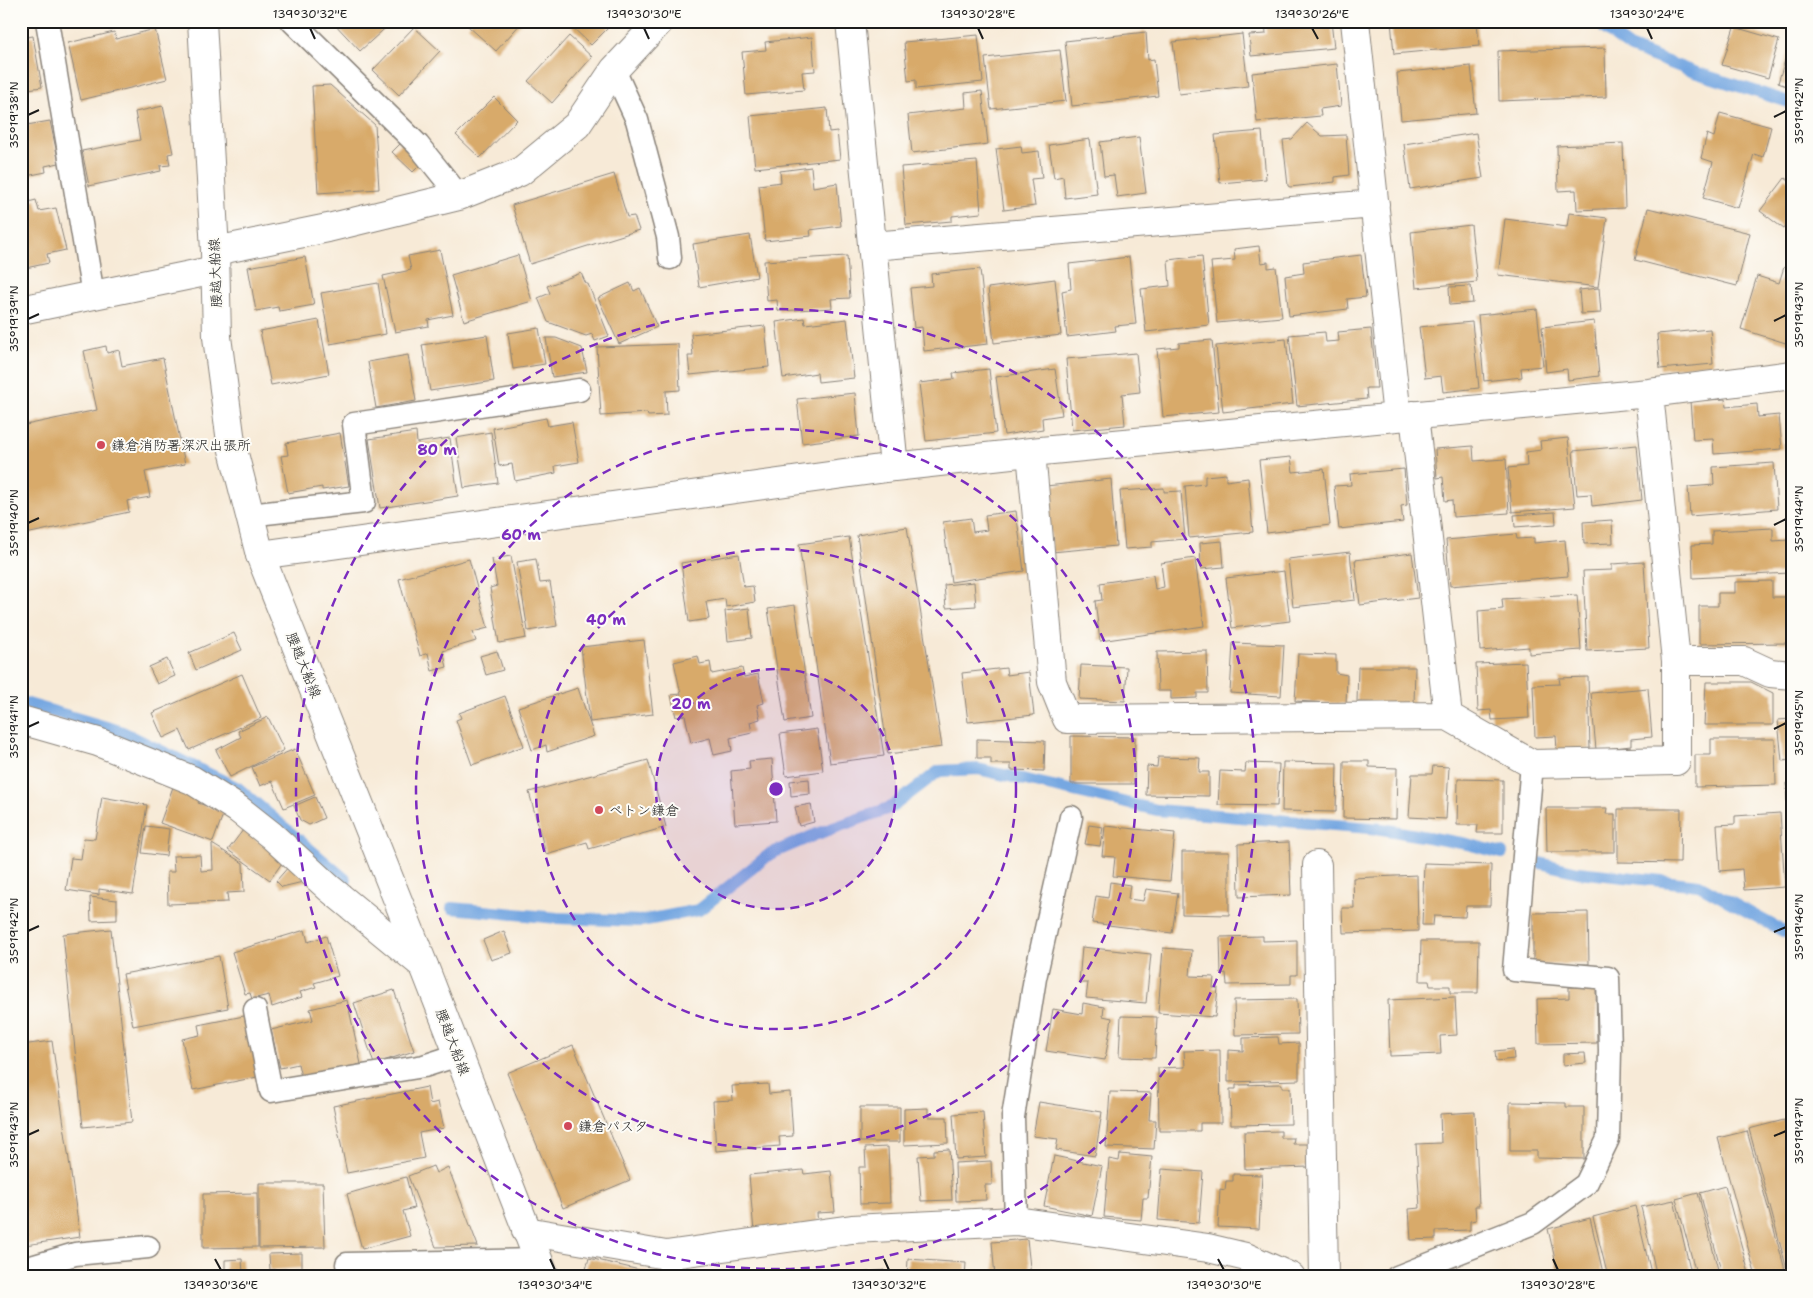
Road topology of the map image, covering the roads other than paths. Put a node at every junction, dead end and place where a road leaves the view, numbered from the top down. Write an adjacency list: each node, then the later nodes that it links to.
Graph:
1 (47, 21): 13 (lane)
2 (202, 21): 12 (street, 腰越大船線)
3 (292, 21): 8 (lane)
4 (660, 21): 7 (street)
5 (850, 21): 10 (street)
6 (1355, 21): 9 (street)
7 (614, 70): 8 (street); 11 (lane)
8 (459, 196): 12 (street)
9 (1375, 204): 10 (street); 18 (street)
10 (872, 246): 20 (street)
11 (670, 258)
12 (215, 261): 13 (street); 21 (street, 腰越大船線)
13 (93, 296): 14 (street)
14 (21, 310)
15 (1792, 375): 17 (street)
16 (579, 390): 21 (lane)
17 (1649, 393): 18 (street); 23 (street)
18 (1405, 416): 19 (street); 25 (street)
19 (1032, 452): 20 (street); 25 (street)
20 (894, 467): 22 (street)
21 (248, 515): 22 (street, 腰越大船線)
22 (260, 555): 30 (street, 腰越大船線)
23 (1676, 661): 24 (street); 27 (street)
24 (1792, 675)
25 (1448, 716): 27 (street)
26 (21, 720): 30 (street)
27 (1532, 764): 42 (lane)
28 (1071, 817): 33 (lane)
29 (1317, 865): 41 (street)
30 (424, 966): 32 (street, 腰越大船線)
31 (256, 1010): 32 (lane)
32 (458, 1056): 34 (street, 腰越大船線)
33 (1016, 1221): 37 (street); 40 (street)
34 (526, 1231): 37 (street); 38 (street, 腰越大船線)
35 (148, 1247): 39 (lane)
36 (347, 1264): 38 (lane)
37 (670, 1266)
38 (541, 1269)
39 (21, 1270)
40 (1291, 1277)
41 (1324, 1277)
42 (1397, 1277)

